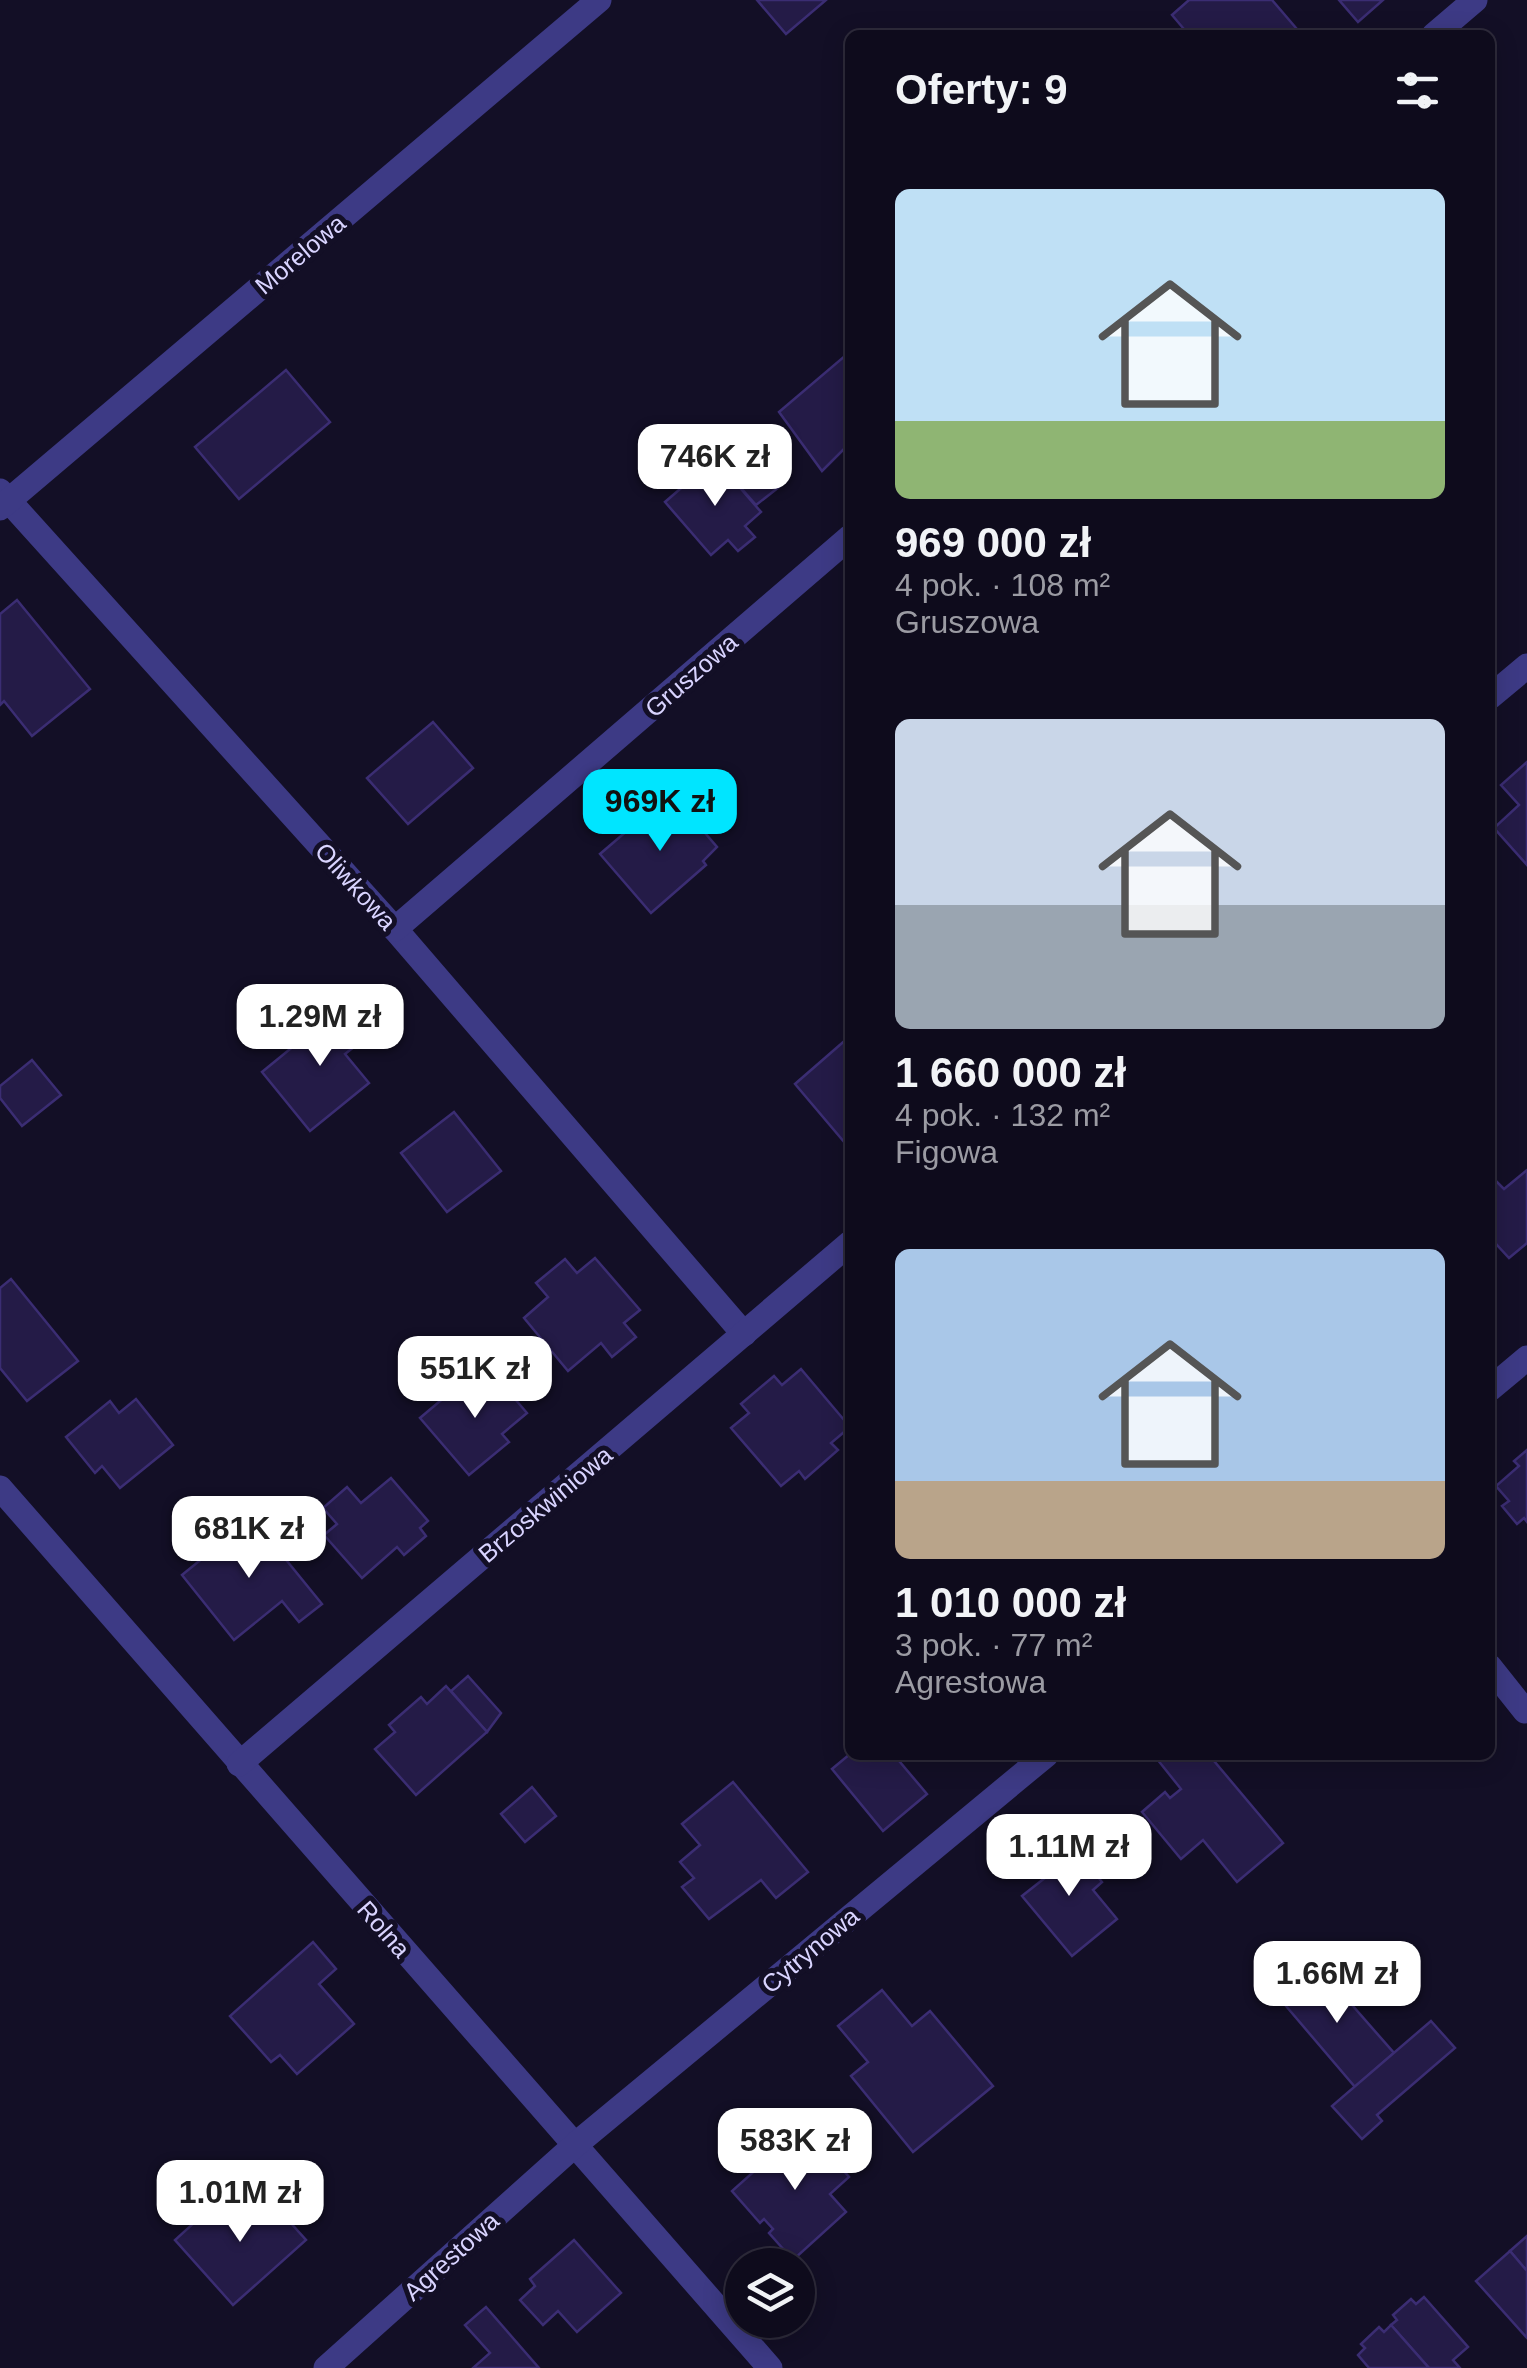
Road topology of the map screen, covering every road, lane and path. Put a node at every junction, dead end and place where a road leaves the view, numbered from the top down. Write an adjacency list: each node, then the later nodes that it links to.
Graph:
1 (599, 0): 4 (street, Morelowa)
2 (1475, 0): 3 (street)
3 (1440, 30)
4 (3, 500): 8 (street, Oliwkowa)
5 (845, 542): 8 (street, Gruszowa)
6 (1527, 666): 7 (street)
7 (1495, 693)
8 (395, 929): 10 (street, Oliwkowa)
9 (845, 1247): 10 (street, Brzoskwiniowa)
10 (744, 1334): 17 (street, Brzoskwiniowa)
11 (1527, 1358): 12 (street)
12 (1495, 1385)
13 (0, 1488): 17 (street, Rolna)
14 (1495, 1673): 15 (street)
15 (1524, 1710)
16 (1040, 1760): 18 (street, Cytrynowa)
17 (239, 1764): 18 (street, Rolna)
18 (575, 2145): 19 (street, Agrestowa); 20 (street, Rolna)
19 (326, 2368)
20 (770, 2368)

